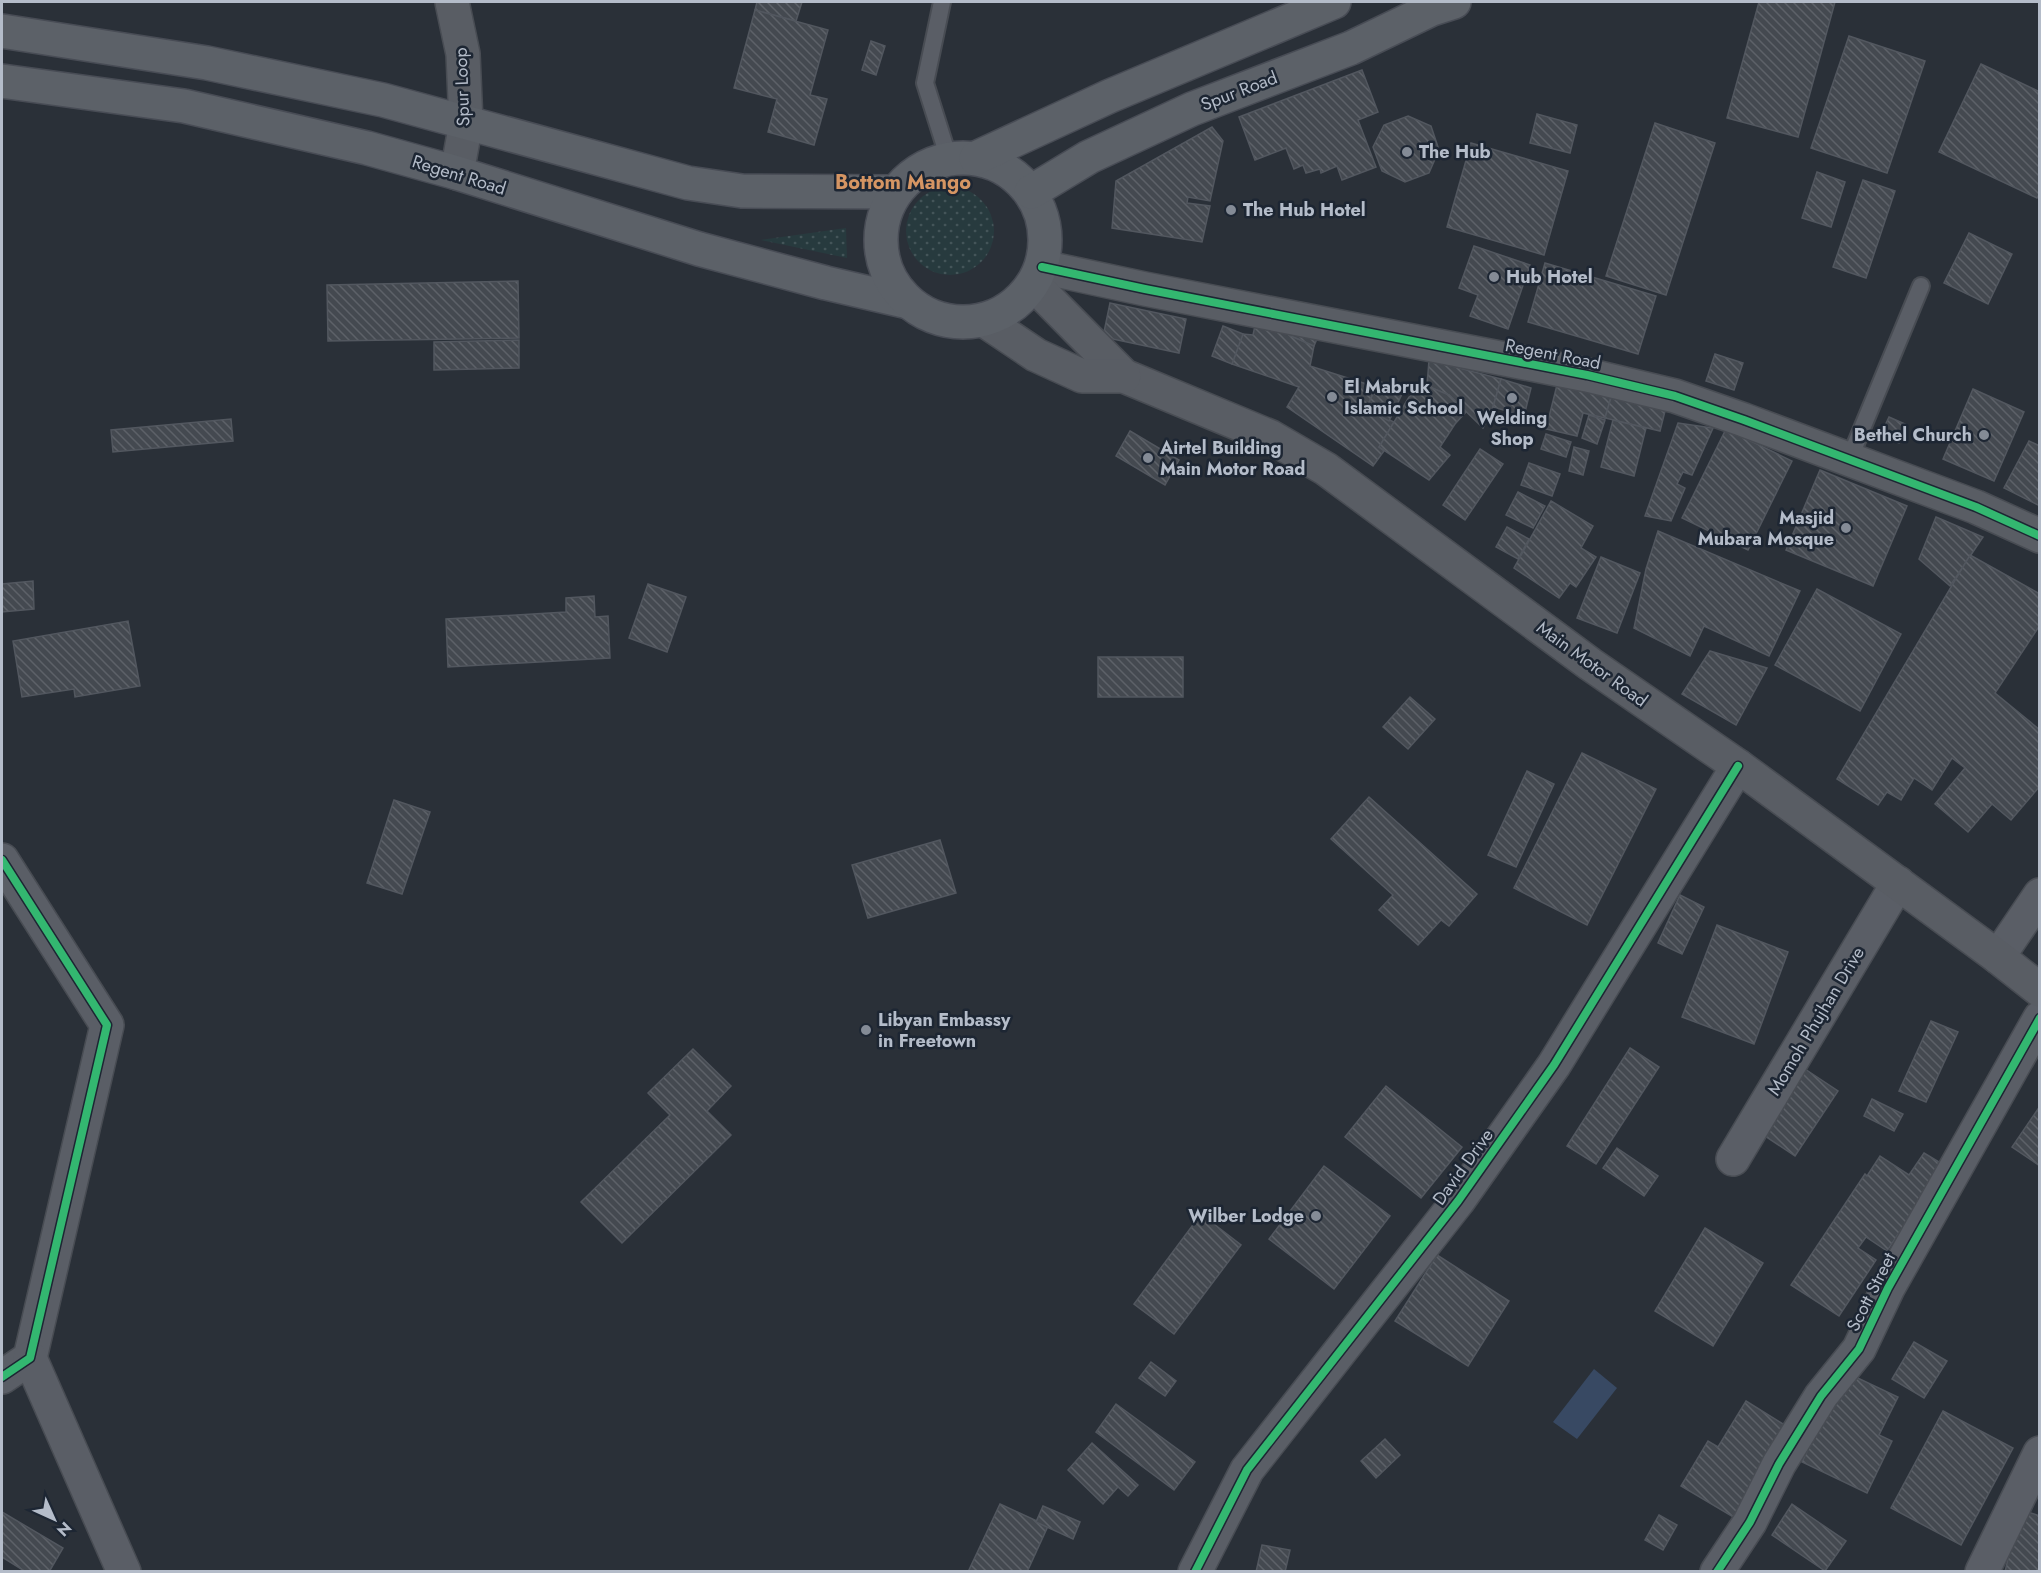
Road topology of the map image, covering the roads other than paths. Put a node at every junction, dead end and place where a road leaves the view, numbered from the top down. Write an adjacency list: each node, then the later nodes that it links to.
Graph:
1 (452, 2): 7 (main road, Spur Loop)
2 (942, 2): 8 (lane)
3 (1334, 2): 8 (main road)
4 (1438, 4): 11 (main road, Spur Road)
5 (2, 31): 7 (main road)
6 (2, 81): 9 (main road, Regent Road)
7 (466, 123): 9 (main road, Spur Loop); 10 (main road)
8 (963, 158): 10 (main road); 11 (main road)
9 (457, 173): 14 (main road, Regent Road)
10 (896, 192): 14 (main road)
11 (1031, 192): 12 (main road)
12 (1038, 275): 15 (main road); 16 (main road, Main Motor Road); 17 (main road, Regent Road)
13 (1921, 286): 17 (lane)
14 (908, 302): 15 (main road)
15 (984, 320): 16 (main road, Main Motor Road)
16 (1124, 376): 19 (main road, Main Motor Road)
17 (1849, 460): 18 (main road, Regent Road)
18 (2040, 536)
19 (1738, 766): 21 (main road, Main Motor Road); 31 (street, David Drive)
20 (2, 860): 27 (street)
21 (1898, 883): 23 (main road, Main Motor Road); 26 (street, Momoh Phujhan Drive)
22 (2040, 895): 23 (street)
23 (1998, 957): 24 (main road, Main Motor Road)
24 (2040, 990)
25 (2040, 1018): 32 (street, Scott Street)
26 (1733, 1159)
27 (30, 1358): 28 (street); 30 (street)
28 (2, 1377)
29 (2040, 1453): 33 (street)
30 (124, 1572)
31 (1195, 1572)
32 (1718, 1572)
33 (1982, 1572)

